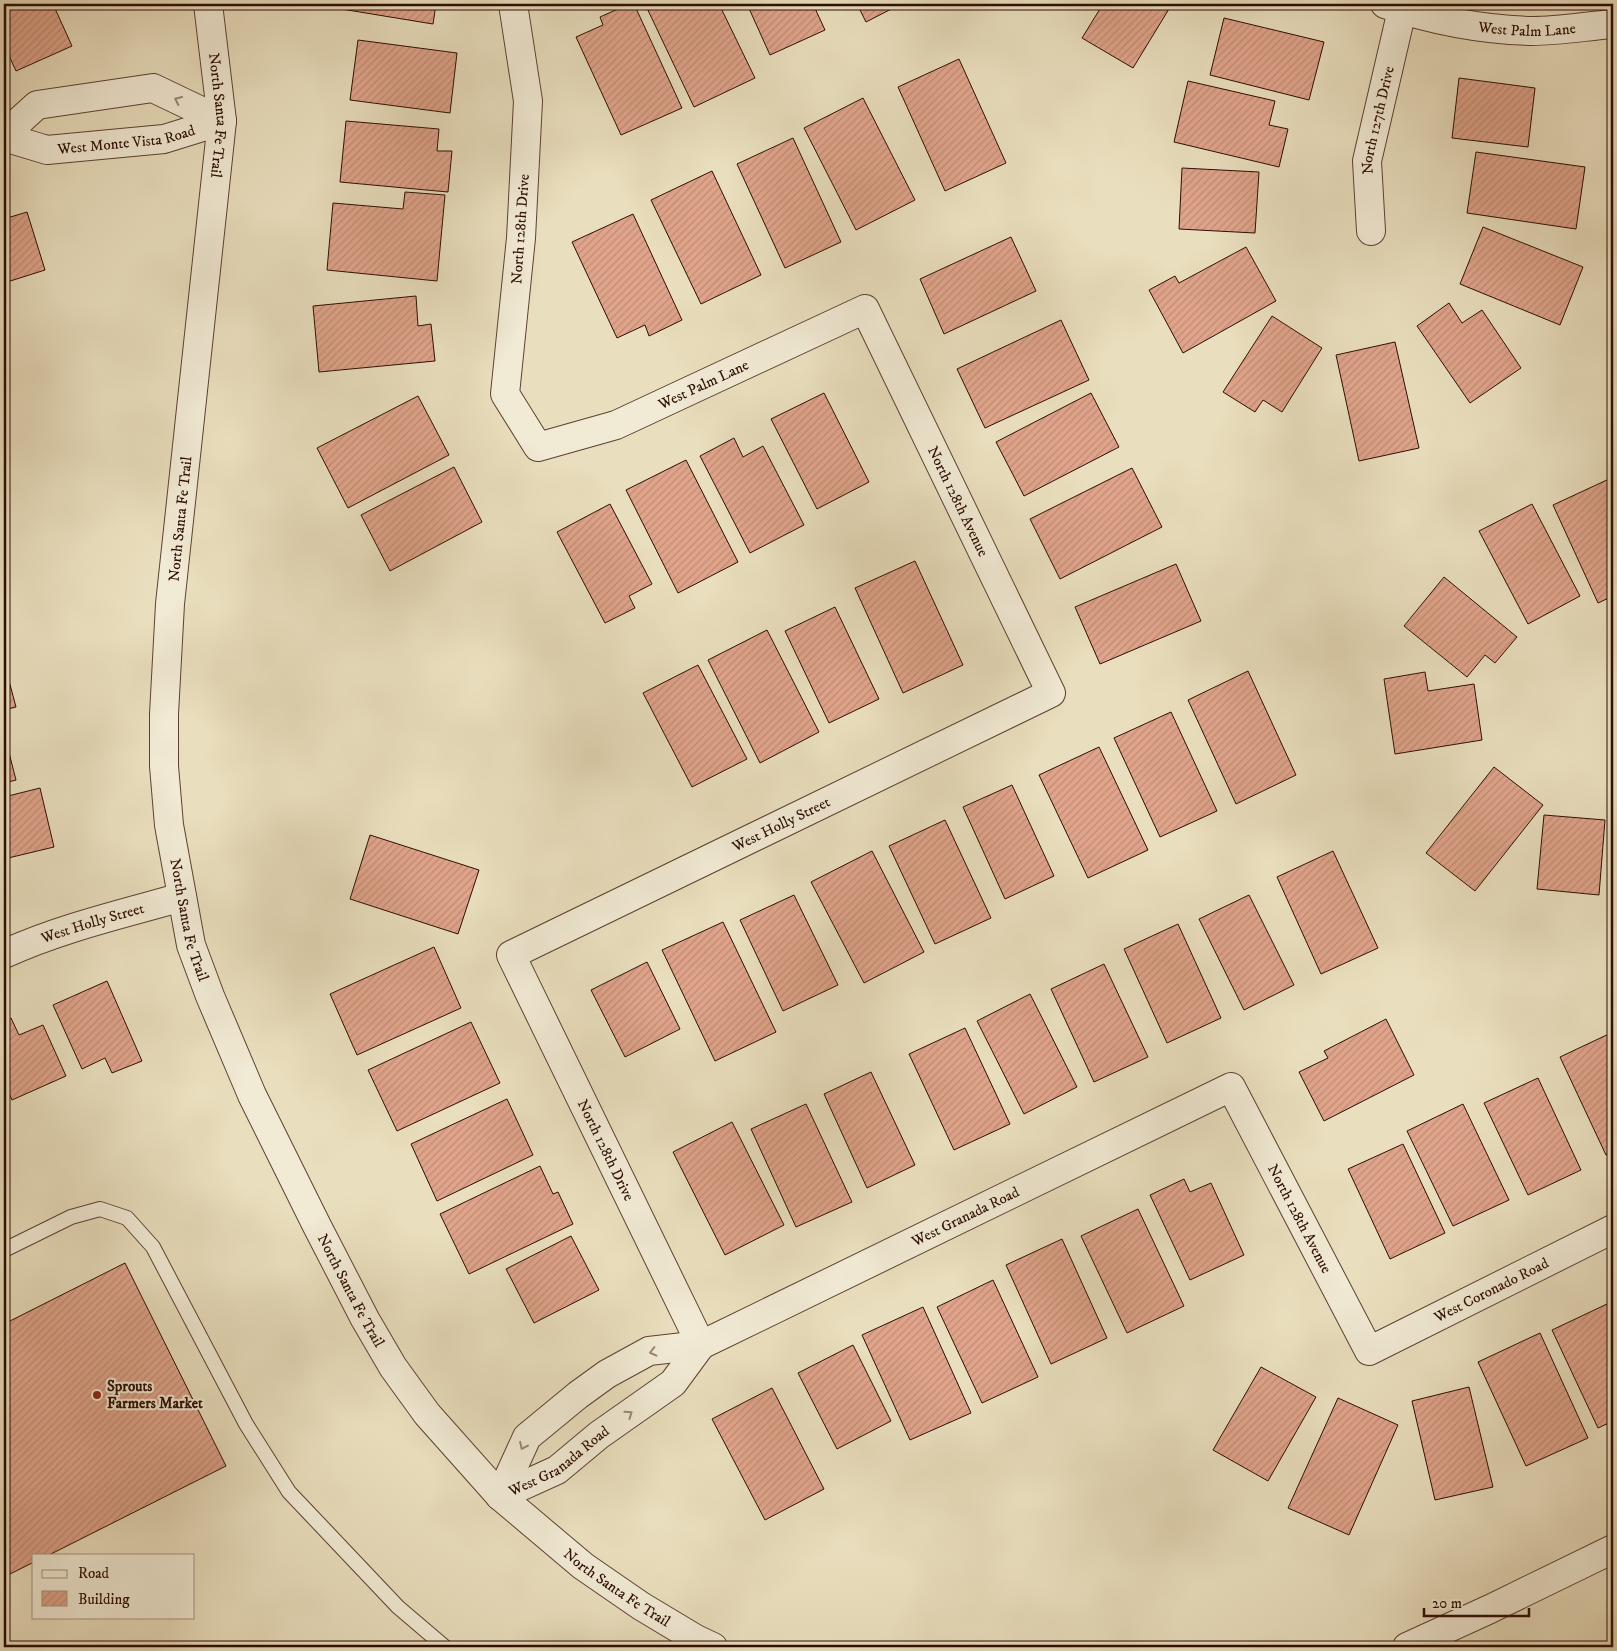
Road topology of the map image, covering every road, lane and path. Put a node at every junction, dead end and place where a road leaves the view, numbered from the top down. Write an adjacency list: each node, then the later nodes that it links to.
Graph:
1 (208, 4): 5 (street, North Santa Fe Trail)
2 (513, 4): 9 (street, North 128th Drive)
3 (1394, 7): 4 (street, West Palm Lane); 7 (street, North 127th Drive)
4 (1613, 24)
5 (222, 121): 6 (street, West Monte Vista Road); 6 (street, West Monte Vista Road, one-way to 6); 11 (street, North Santa Fe Trail)
6 (4, 136)
7 (1371, 231)
8 (865, 309): 9 (street, West Palm Lane); 10 (street, North 128th Avenue)
9 (538, 447)
10 (1051, 693): 13 (street, West Holly Street)
11 (182, 897): 12 (street, West Holly Street); 19 (street, North Santa Fe Trail)
12 (4, 954)
13 (511, 955): 17 (street, North 128th Drive)
14 (1231, 1087): 17 (street, West Granada Road); 18 (street, North 128th Avenue)
15 (1613, 1228): 18 (street, West Coronado Road)
16 (4, 1250): 21 (lane)
17 (701, 1345): 19 (street, West Granada Road, one-way to 17); 19 (street, West Granada Road, one-way to 19)
18 (1369, 1351)
19 (500, 1496): 22 (street, North Santa Fe Trail)
20 (1613, 1549): 23 (street)
21 (445, 1647)
22 (713, 1647)
23 (1407, 1647)

